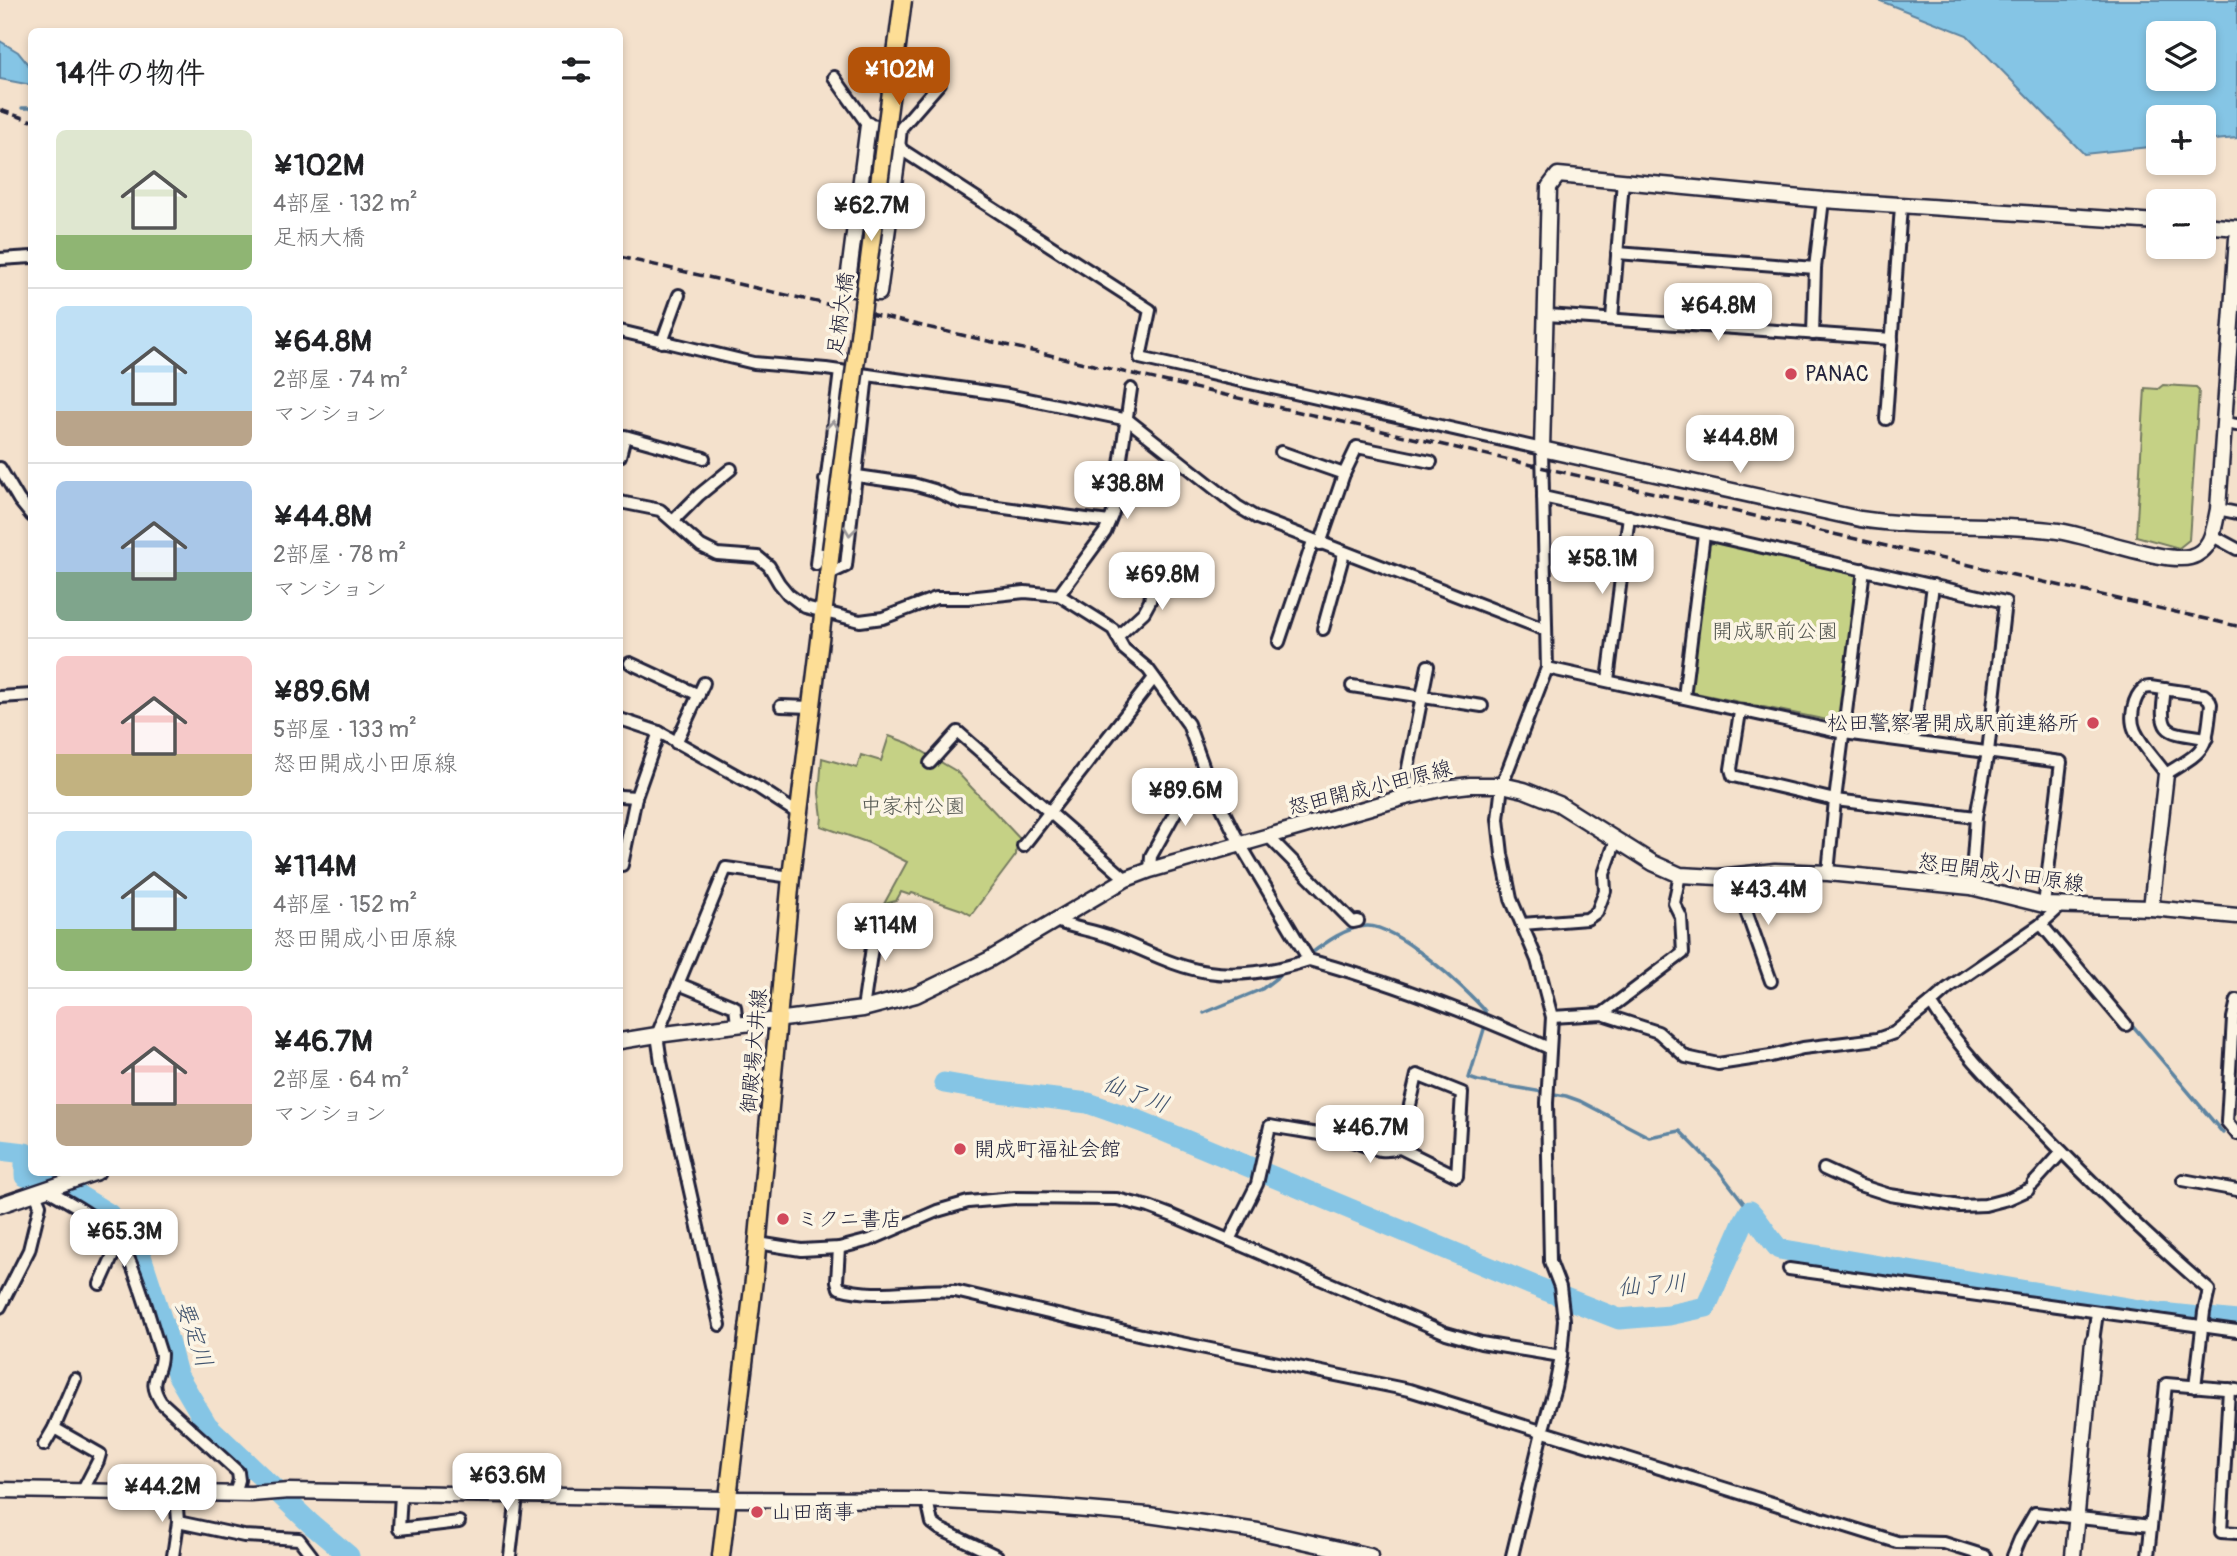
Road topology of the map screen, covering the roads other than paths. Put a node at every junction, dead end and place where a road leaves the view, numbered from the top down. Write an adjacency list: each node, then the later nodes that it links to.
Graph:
1 (903, 0): 18 (main road, 足柄大橋, bridge)
2 (834, 78): 4 (street)
3 (940, 83): 5 (street)
4 (868, 125): 5 (street); 18 (street)
5 (901, 128): 6 (street)
6 (899, 148): 18 (street); 34 (street)
7 (1623, 181): 8 (street); 14 (street); 21 (street)
8 (1823, 200): 9 (street); 17 (street)
9 (1901, 206): 10 (street); 25 (street)
10 (2146, 221)
11 (2216, 226): 12 (street)
12 (2237, 228)
13 (2237, 238): 20 (street)
14 (1617, 253): 17 (street); 22 (street)
15 (28, 257): 16 (street)
16 (0, 260)
17 (1815, 268): 24 (street)
18 (865, 291): 54 (main road, 足柄大橋, bridge)
19 (680, 295): 26 (street)
20 (2235, 303): 32 (street)
21 (1547, 315): 22 (street); 34 (street)
22 (1612, 319): 24 (street)
23 (623, 332): 26 (street)
24 (1813, 334): 25 (street)
25 (1892, 339): 30 (street)
26 (662, 342): 27 (street)
27 (840, 371): 28 (street); 42 (street, one-way to 27)
28 (867, 375): 31 (street); 41 (street)
29 (1131, 389): 31 (street)
30 (1886, 419)
31 (1128, 420): 50 (street); 53 (street)
32 (2231, 424): 45 (street)
33 (623, 444): 36 (street)
34 (1542, 449): 43 (street); 52 (street)
35 (1281, 452): 40 (street)
36 (704, 458)
37 (1431, 462): 40 (street)
38 (0, 468): 46 (street)
39 (731, 469): 49 (street)
40 (1344, 474): 53 (street)
41 (857, 476): 42 (street); 50 (street); 60 (street, one-way to 60)
42 (825, 480): 58 (street)
43 (1542, 498): 48 (street); 65 (street)
44 (623, 503): 49 (street)
45 (2218, 509): 47 (street); 52 (street)
46 (28, 511)
47 (2237, 513)
48 (1629, 516): 51 (street); 72 (street)
49 (673, 521): 63 (street)
50 (1109, 522): 62 (street)
51 (1704, 534): 59 (street); 80 (street)
52 (2213, 536): 55 (street)
53 (1317, 542): 56 (street); 67 (street)
54 (831, 550): 60 (main road, 御殿場大井線)
55 (2237, 550)
56 (1344, 553): 64 (street); 65 (street)
57 (1156, 561): 66 (street)
58 (816, 564)
59 (1864, 569): 61 (street); 87 (street)
60 (828, 575): 63 (main road, 御殿場大井線)
61 (1933, 585): 89 (street); 91 (street)
62 (1059, 595): 63 (street); 66 (street)
63 (822, 611): 83 (main road, 御殿場大井線)
64 (1323, 629)
65 (1546, 630): 70 (street)
66 (1116, 637): 71 (street)
67 (1279, 642)
68 (630, 663): 77 (street)
69 (1428, 666): 79 (street)
70 (1547, 668): 72 (street); 95 (street)
71 (1154, 678): 94 (street); 100 (street)
72 (1608, 680): 80 (street)
73 (704, 683): 77 (street)
74 (1352, 686): 79 (street)
75 (2165, 689): 88 (street); 88 (street); 93 (street)
76 (28, 695): 78 (street)
77 (699, 695): 90 (street)
78 (0, 696)
79 (1421, 697): 82 (street); 98 (street)
80 (1684, 697): 84 (street)
81 (781, 706): 83 (street)
82 (1482, 706)
83 (812, 707): 101 (main road, 御殿場大井線)
84 (1741, 712): 87 (street); 99 (street)
85 (623, 720): 86 (street)
86 (659, 732): 90 (street); 97 (street)
87 (1844, 733): 89 (street); 99 (street)
88 (2207, 738): 93 (street)
89 (1913, 742): 91 (street)
90 (676, 743): 101 (street)
91 (1989, 752): 102 (street); 115 (street)
92 (930, 763): 100 (street)
93 (2166, 774): 117 (street)
94 (1209, 782): 105 (street); 108 (street)
95 (1502, 785): 98 (street, 怒田開成小田原線); 104 (street, 怒田開成小田原線); 123 (street)
96 (623, 796): 97 (street)
97 (636, 796): 107 (street)
98 (1402, 798): 103 (street, 怒田開成小田原線)
99 (1835, 800): 102 (street); 109 (street)
100 (1049, 813): 106 (street); 113 (street)
101 (799, 814): 112 (main road, 御殿場大井線)
102 (1976, 817): 114 (street)
103 (1268, 836): 105 (street, 怒田開成小田原線); 121 (street)
104 (1616, 840): 110 (street, 怒田開成小田原線); 123 (street)
105 (1240, 844): 108 (street, 怒田開成小田原線); 124 (street)
106 (1023, 846)
107 (623, 860)
108 (1150, 870): 113 (street, 怒田開成小田原線)
109 (1829, 873): 111 (street, 怒田開成小田原線); 114 (street, 怒田開成小田原線)
110 (1680, 875): 111 (street, 怒田開成小田原線); 130 (street)
111 (1741, 876): 125 (street)
112 (791, 877): 126 (street); 133 (main road, 御殿場大井線)
113 (1126, 879): 120 (street, 怒田開成小田原線)
114 (1971, 887): 115 (street, 怒田開成小田原線)
115 (2044, 905): 116 (street, 怒田開成小田原線)
116 (2061, 906): 117 (street, 怒田開成小田原線); 122 (street)
117 (2151, 908): 119 (street, 怒田開成小田原線)
118 (877, 913): 129 (street)
119 (2237, 916)
120 (1056, 921): 124 (street); 129 (street, 怒田開成小田原線)
121 (1358, 921)
122 (2041, 923): 128 (street); 135 (street)
123 (1522, 924): 131 (street)
124 (1308, 960): 138 (street)
125 (1771, 981)
126 (680, 984): 134 (street); 136 (street)
127 (2237, 1000): 132 (street)
128 (1931, 1003): 130 (street); 141 (street)
129 (863, 1009): 133 (street, 怒田開成小田原線)
130 (1602, 1014): 131 (street)
131 (1552, 1017): 138 (street)
132 (2235, 1018): 139 (street)
133 (778, 1019): 134 (street, 怒田開成小田原線); 150 (main road, 御殿場大井線)
134 (737, 1024): 136 (street, 怒田開成小田原線)
135 (2126, 1025)
136 (657, 1035): 137 (street, 怒田開成小田原線); 157 (street)
137 (623, 1041)
138 (1549, 1048): 160 (street)
139 (2237, 1134)
140 (1400, 1148): 140 (street); 148 (street)
141 (2062, 1152): 142 (street); 156 (street)
142 (1824, 1169)
143 (87, 1176): 146 (street)
144 (2183, 1180): 145 (street)
145 (2237, 1190)
146 (41, 1191): 147 (street); 149 (street); 154 (street)
147 (0, 1205)
148 (1230, 1240): 151 (street); 160 (street)
149 (119, 1242): 153 (street); 170 (street)
150 (758, 1243): 151 (street); 173 (main road, 御殿場大井線)
151 (839, 1248): 165 (street)
152 (1789, 1269): 155 (street)
153 (100, 1284)
154 (0, 1307)
155 (2097, 1313): 156 (street); 159 (street)
156 (2203, 1321): 158 (street); 162 (street)
157 (720, 1325)
158 (2237, 1331)
159 (2094, 1341): 175 (street)
160 (1561, 1356): 165 (street)
161 (75, 1379): 164 (street)
162 (2195, 1387): 163 (street); 178 (street)
163 (2233, 1390): 179 (street)
164 (54, 1428): 166 (street); 168 (street)
165 (1542, 1432): 186 (street); 187 (street)
166 (44, 1445)
167 (0, 1490): 168 (street)
168 (82, 1492): 169 (street)
169 (176, 1493): 170 (street); 176 (street)
170 (235, 1494): 171 (street)
171 (401, 1494): 172 (street); 177 (street)
172 (517, 1496): 173 (street); 182 (street)
173 (727, 1499): 174 (street); 183 (main road, 御殿場大井線)
174 (927, 1500): 184 (street); 185 (street)
175 (2077, 1518): 178 (street); 188 (street); 189 (street)
176 (178, 1522): 180 (street); 181 (street)
177 (459, 1522)
178 (2151, 1526): 190 (street)
179 (2237, 1533)
180 (173, 1556)
181 (312, 1556)
182 (510, 1556)
183 (722, 1556)
184 (997, 1556)
185 (1370, 1556)
186 (1512, 1556)
187 (1985, 1556)
188 (2013, 1556)
189 (2073, 1556)
190 (2148, 1556)

